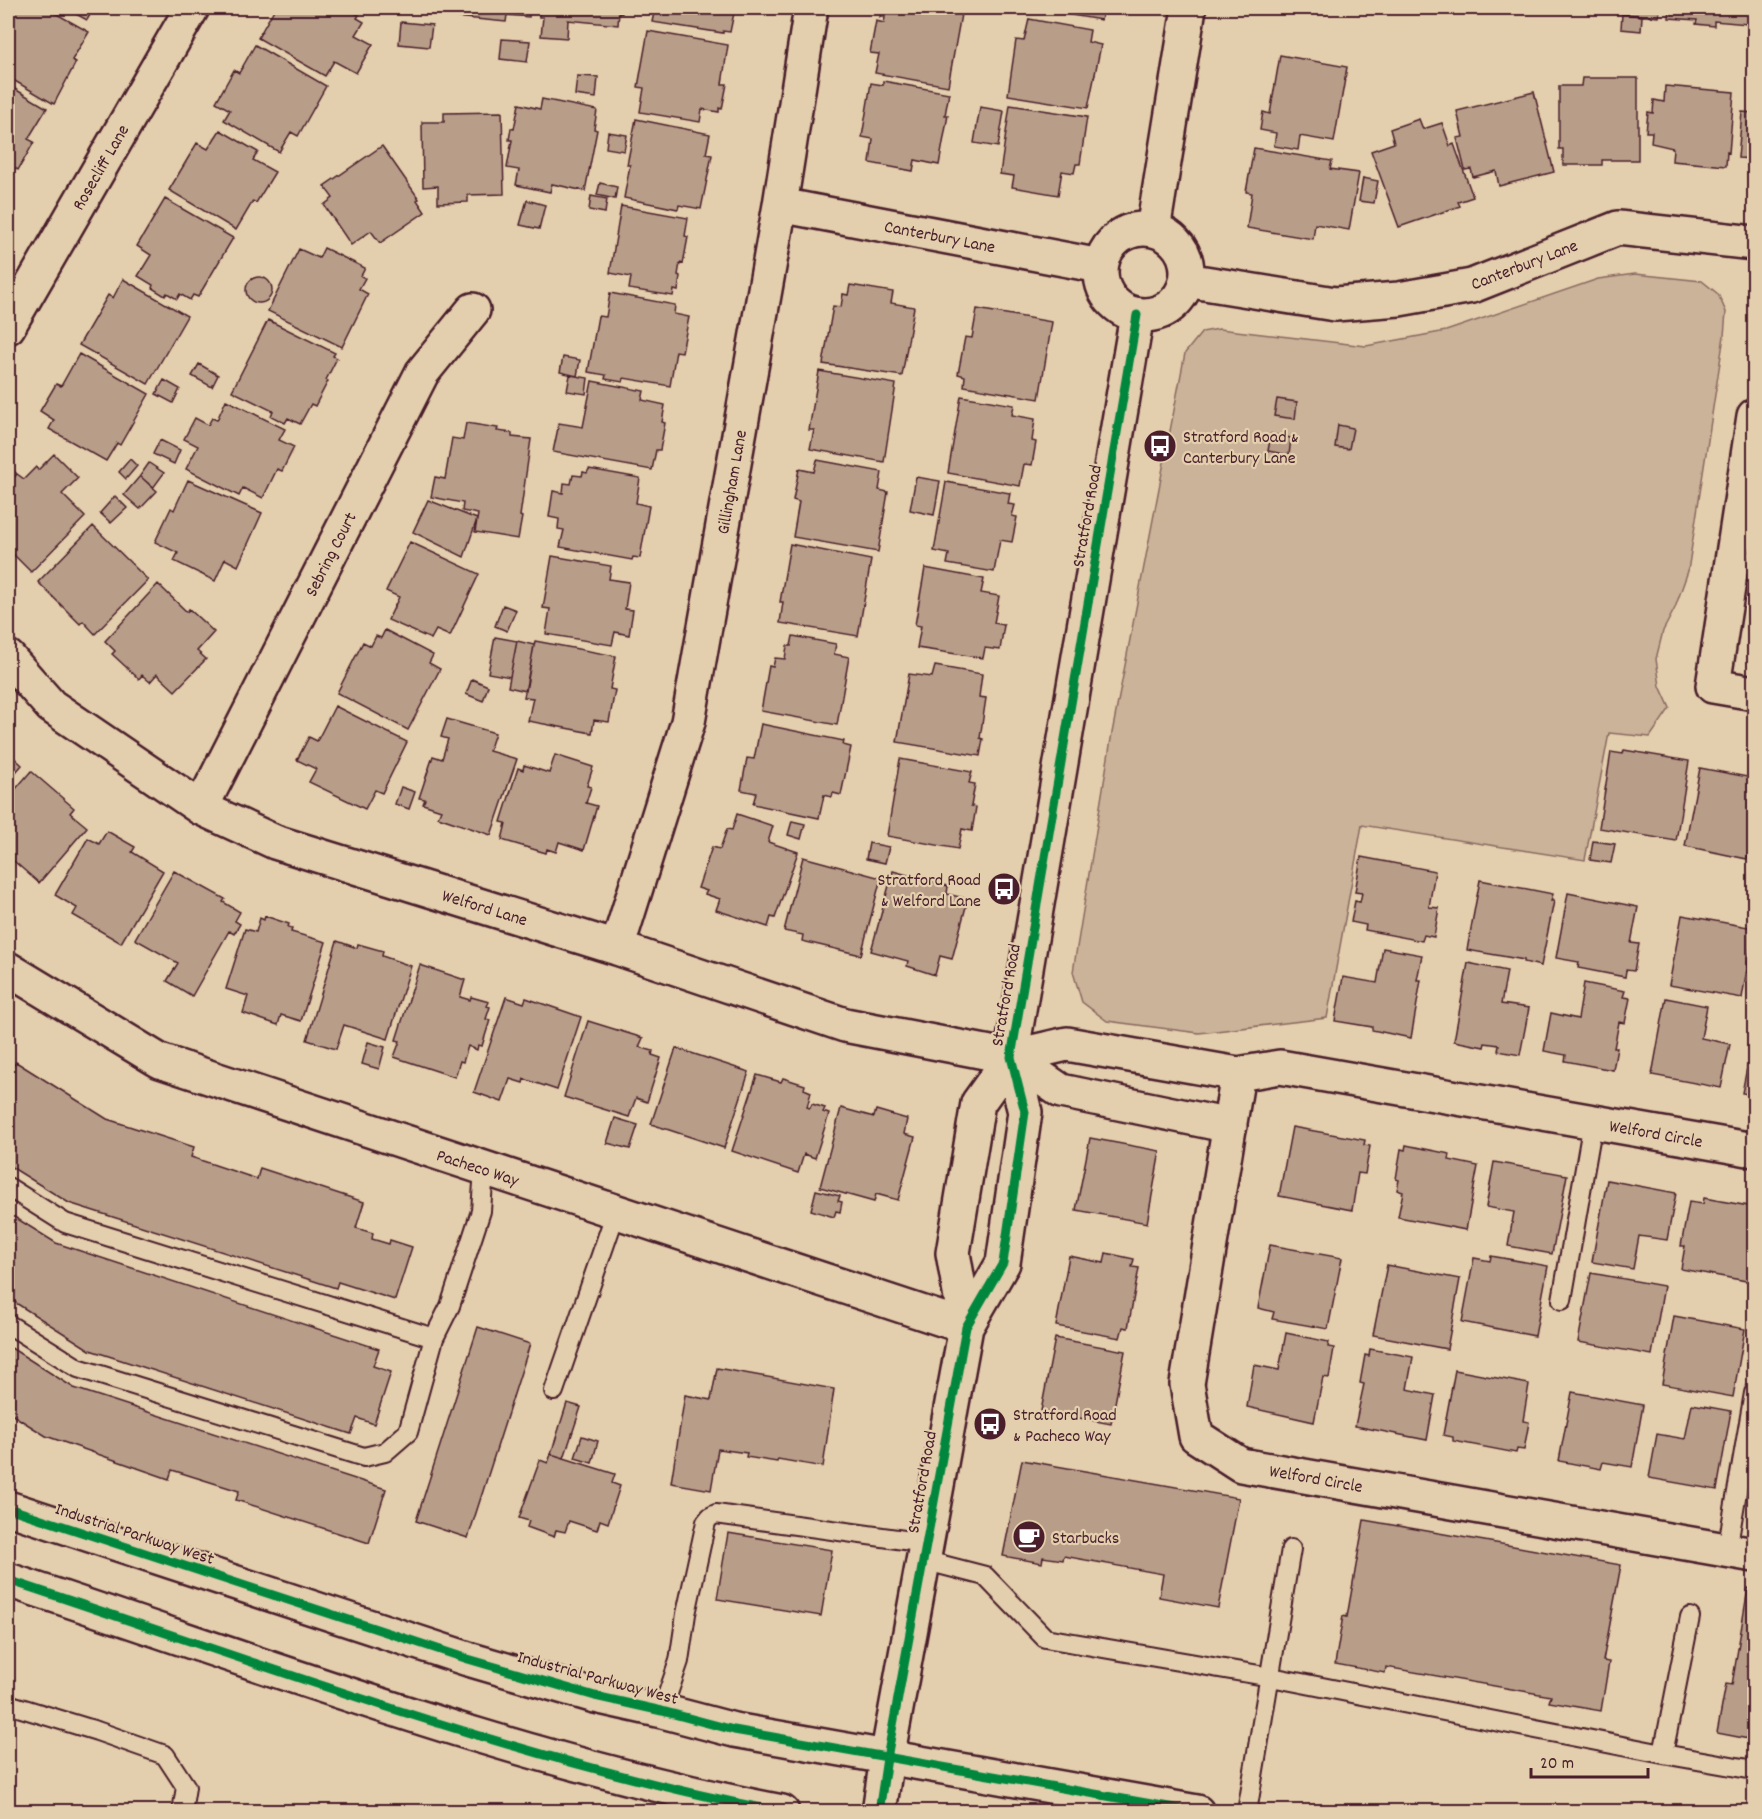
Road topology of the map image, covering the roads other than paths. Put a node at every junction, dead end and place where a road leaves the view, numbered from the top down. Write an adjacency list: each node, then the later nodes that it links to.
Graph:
1 (192, 8): 11 (street, Rosecliff Lane)
2 (811, 8): 4 (street, Gillingham Lane)
3 (1189, 8): 5 (street)
4 (780, 205): 7 (street, Canterbury Lane); 16 (street, Gillingham Lane)
5 (1153, 230): 7 (street); 8 (street)
6 (1755, 243): 8 (street, Canterbury Lane)
7 (1100, 266): 10 (street)
8 (1186, 280): 10 (street)
9 (473, 310): 15 (street, Sebring Court)
10 (1137, 315): 18 (street, Stratford Road)
11 (8, 327)
12 (1755, 416): 14 (street)
13 (8, 657): 15 (street, Welford Lane)
14 (1755, 693)
15 (201, 808): 16 (street, Welford Lane)
16 (617, 948): 18 (street, Welford Lane)
17 (8, 969): 23 (street, Pacheco Way)
18 (1011, 1057): 19 (street, Welford Circle); 21 (street); 28 (street, Stratford Road); 28 (street, Stratford Road)
19 (1238, 1074): 20 (street, Welford Circle); 21 (street, Welford Circle)
20 (1593, 1122): 22 (street, Welford Circle); 26 (lane)
21 (1230, 1126): 35 (street, Welford Circle)
22 (1755, 1150)
23 (484, 1168): 25 (street, Pacheco Way); 29 (lane)
24 (8, 1187): 29 (lane)
25 (616, 1212): 28 (street, Pacheco Way); 30 (lane)
26 (1562, 1300)
27 (8, 1324): 29 (lane)
28 (966, 1327): 34 (street, Stratford Road)
29 (434, 1338)
30 (554, 1391)
31 (1755, 1393): 35 (lane)
32 (8, 1508): 40 (street, Industrial Parkway West)
33 (1291, 1549): 38 (lane)
34 (925, 1552): 38 (lane); 40 (lane); 42 (street, Stratford Road)
35 (1741, 1552)
36 (8, 1580): 45 (street)
37 (1690, 1617): 41 (lane)
38 (1271, 1677): 41 (lane); 48 (lane)
39 (8, 1704): 44 (lane)
40 (662, 1711): 42 (street, Industrial Parkway West)
41 (1663, 1754): 43 (lane)
42 (887, 1758): 46 (street, Stratford Road); 47 (street, Industrial Parkway West)
43 (1755, 1770)
44 (182, 1812)
45 (782, 1812)
46 (879, 1812)
47 (1197, 1812)
48 (1247, 1812)

